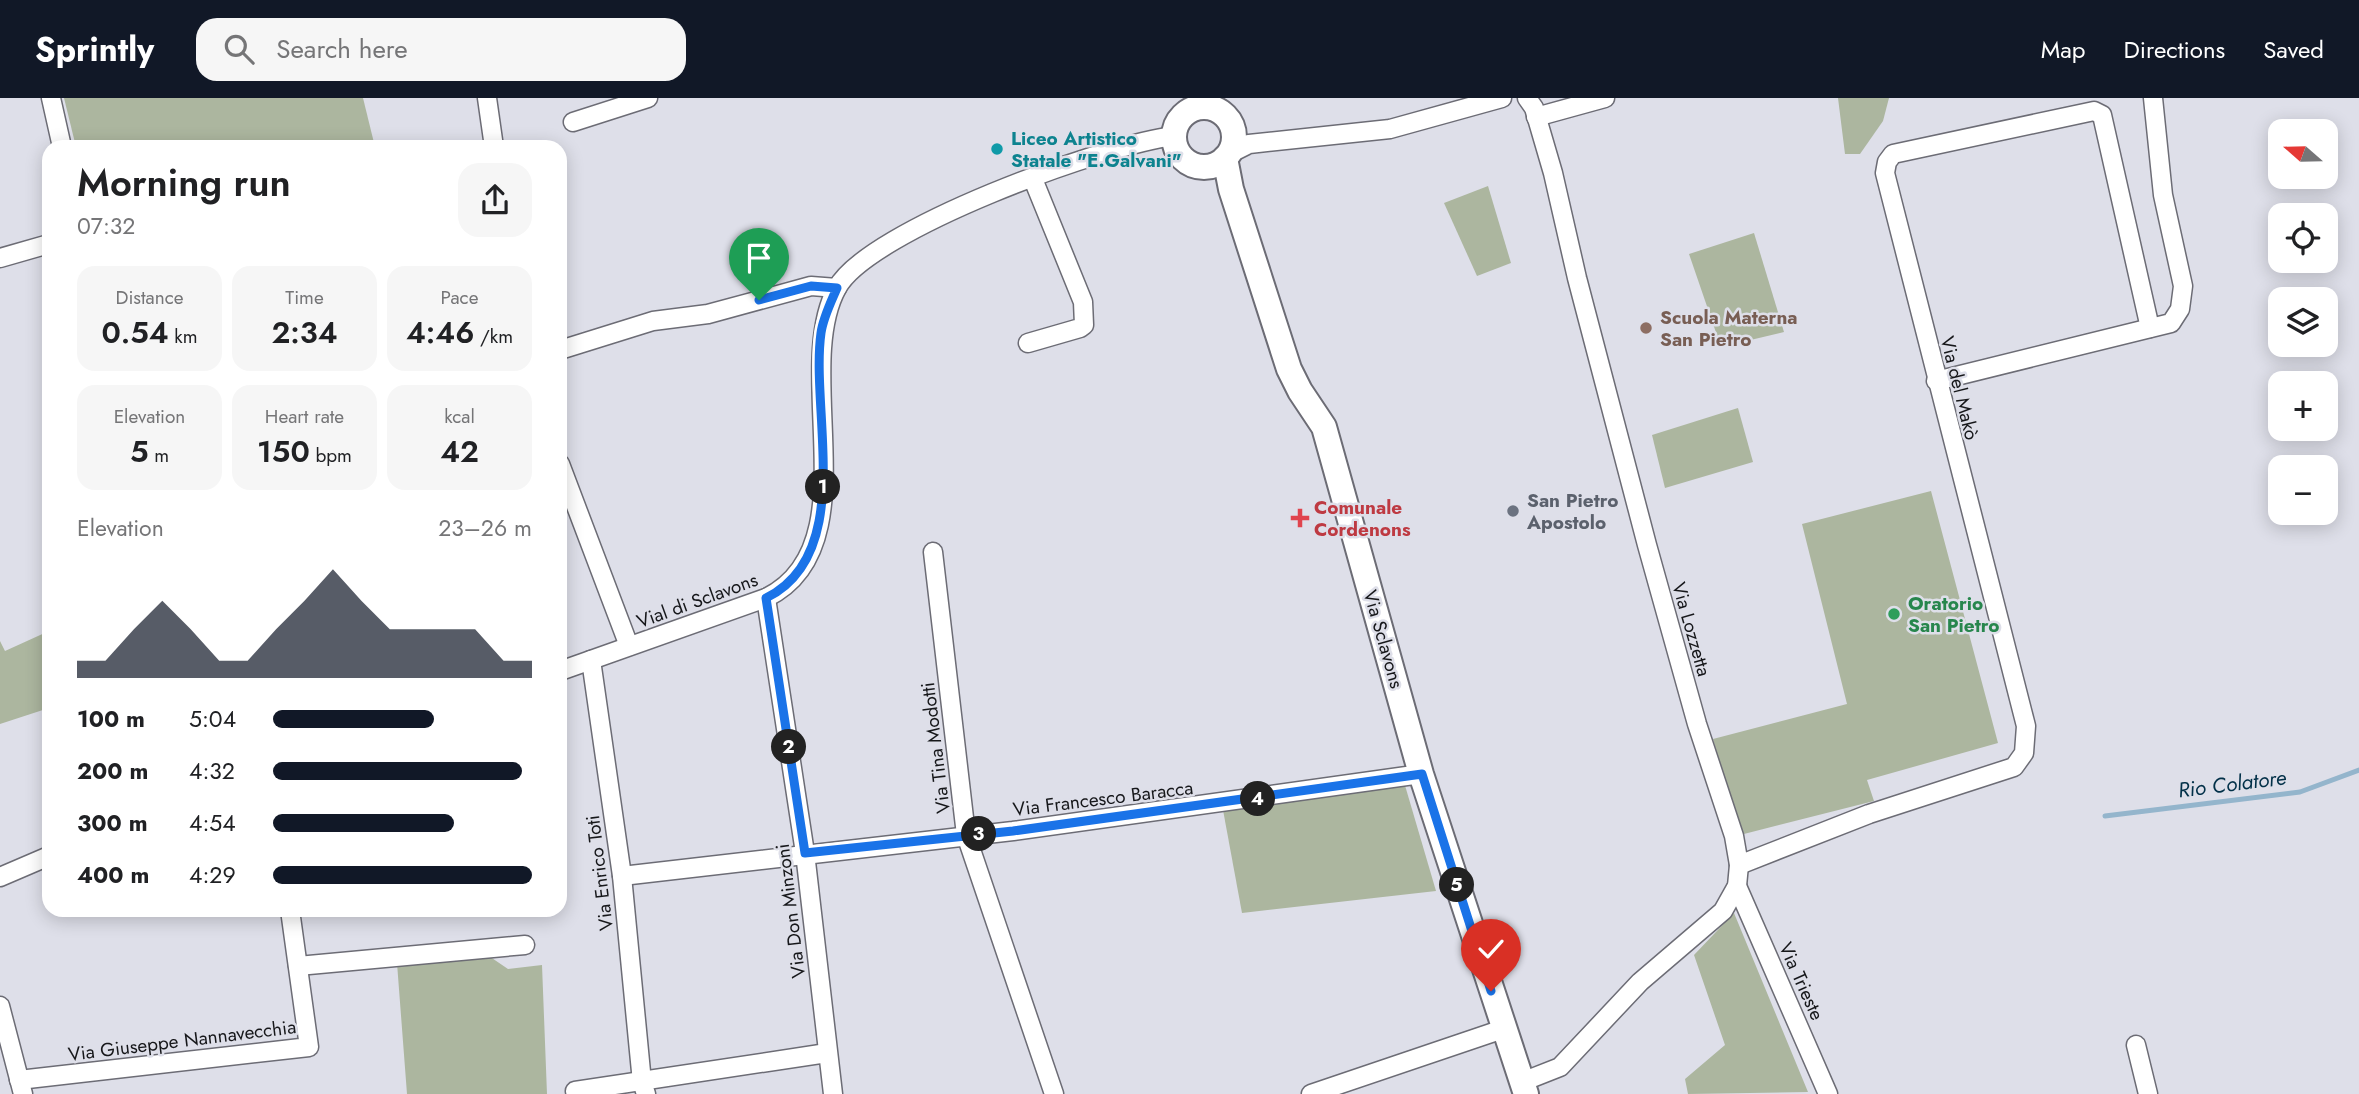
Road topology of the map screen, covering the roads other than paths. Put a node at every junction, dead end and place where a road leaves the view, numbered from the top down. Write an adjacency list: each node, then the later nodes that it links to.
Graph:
1 (51, 98): 12 (street)
2 (487, 98): 13 (street)
3 (648, 98): 10 (street)
4 (1502, 98): 14 (street)
5 (1527, 98): 9 (street, Via Lozzetta)
6 (1605, 98): 9 (street)
7 (2153, 98): 19 (street)
8 (1200, 103): 11 (street); 14 (street)
9 (1536, 117): 33 (street, Via Lozzetta)
10 (573, 122)
11 (1175, 136): 14 (street, Via Sclavons); 15 (street, Vial di Sclavons)
12 (60, 140)
13 (493, 140)
14 (1221, 159): 29 (street, Via Sclavons)
15 (1033, 179): 18 (street, Vial di Sclavons); 20 (street)
16 (42, 246): 17 (street)
17 (0, 258)
18 (837, 288): 21 (street); 25 (street, Vial di Sclavons)
19 (2150, 328): 22 (street); 22 (street, Via del Makò)
20 (1028, 343)
21 (567, 348)
22 (1936, 381): 33 (street, Via del Makò)
23 (567, 482): 26 (street, Vial di Sclavons)
24 (933, 552): 30 (street, Via Tina Modotti)
25 (766, 598): 26 (street, Vial di Sclavons); 31 (street, Via Don Minzoni)
26 (629, 646): 27 (street, Vial di Sclavons)
27 (591, 660): 28 (street, Vial di Sclavons); 34 (street, Via Enrico Toti)
28 (567, 669)
29 (1422, 774): 30 (street, Via Francesco Baracca); 41 (street, Via Sclavons)
30 (967, 835): 31 (street, Via Francesco Baracca); 49 (street, Via Tina Modotti)
31 (805, 853): 34 (street, Via Francesco Baracca); 43 (street, Via Don Minzoni)
32 (42, 859): 35 (street)
33 (1739, 865): 36 (street, Via Lozzetta)
34 (622, 876): 44 (street, Via Enrico Toti)
35 (0, 877)
36 (1737, 886): 45 (street, Via Lozzetta); 51 (street, Via Trieste)
37 (291, 917): 39 (street, Via Giuseppe Nannavecchia)
38 (525, 945): 39 (street)
39 (298, 966): 46 (street, Via Giuseppe Nannavecchia)
40 (0, 1006): 46 (street)
41 (1503, 1029): 45 (street, Via Sclavons); 50 (street)
42 (2136, 1045): 52 (street)
43 (827, 1053): 44 (street); 48 (street, Via Don Minzoni)
44 (644, 1088): 47 (street)
45 (1524, 1088)
46 (21, 1090)
47 (575, 1091)
48 (833, 1094)
49 (1054, 1094)
50 (1311, 1094)
51 (1828, 1094)
52 (2148, 1094)

